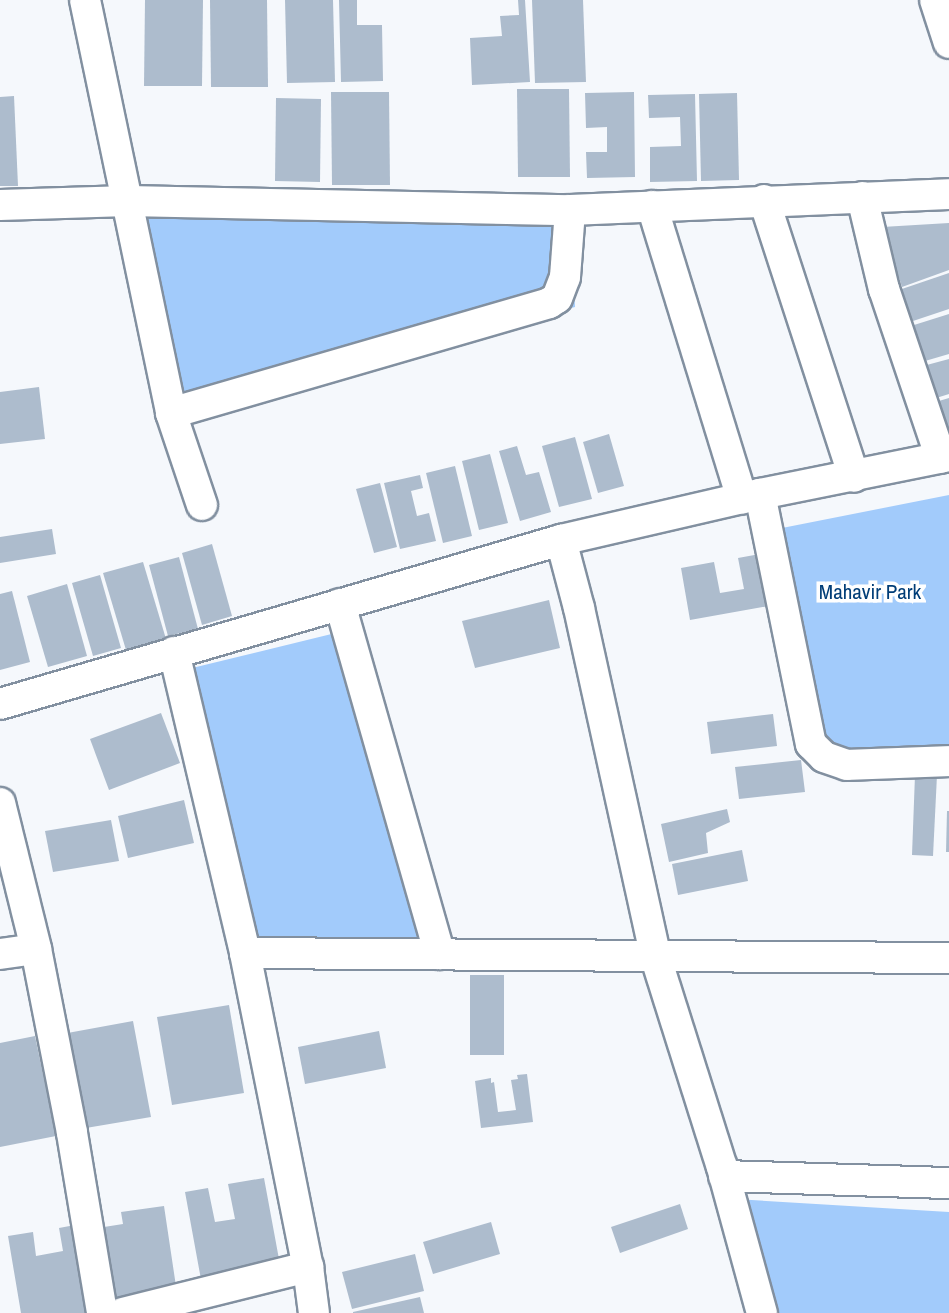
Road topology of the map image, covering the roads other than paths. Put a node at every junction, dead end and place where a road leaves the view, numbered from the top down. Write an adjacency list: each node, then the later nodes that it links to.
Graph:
1 (85, 0): 7 (street)
2 (935, 0): 3 (street)
3 (949, 43)
4 (949, 194): 5 (street)
5 (862, 197): 6 (street); 12 (street)
6 (764, 200): 9 (street); 13 (street)
7 (128, 201): 8 (street); 10 (street); 11 (street)
8 (0, 205)
9 (652, 206): 10 (street); 14 (street)
10 (570, 210): 11 (street)
11 (171, 413): 15 (street)
12 (945, 457): 13 (street)
13 (854, 477): 14 (street)
14 (751, 496): 16 (street); 20 (street)
15 (202, 505)
16 (561, 541): 17 (street); 26 (street)
17 (340, 604): 18 (street); 25 (street)
18 (174, 652): 19 (street); 23 (street)
19 (0, 704)
20 (949, 761)
21 (0, 803): 22 (street)
22 (36, 949): 24 (street); 31 (street)
23 (245, 953): 25 (street); 30 (street)
24 (0, 954)
25 (440, 954): 26 (street)
26 (655, 955): 27 (street); 28 (street)
27 (949, 958)
28 (724, 1176): 29 (street); 34 (street)
29 (949, 1182)
30 (308, 1267): 32 (street); 33 (street)
31 (102, 1313)
32 (123, 1313)
33 (314, 1313)
34 (762, 1313)

